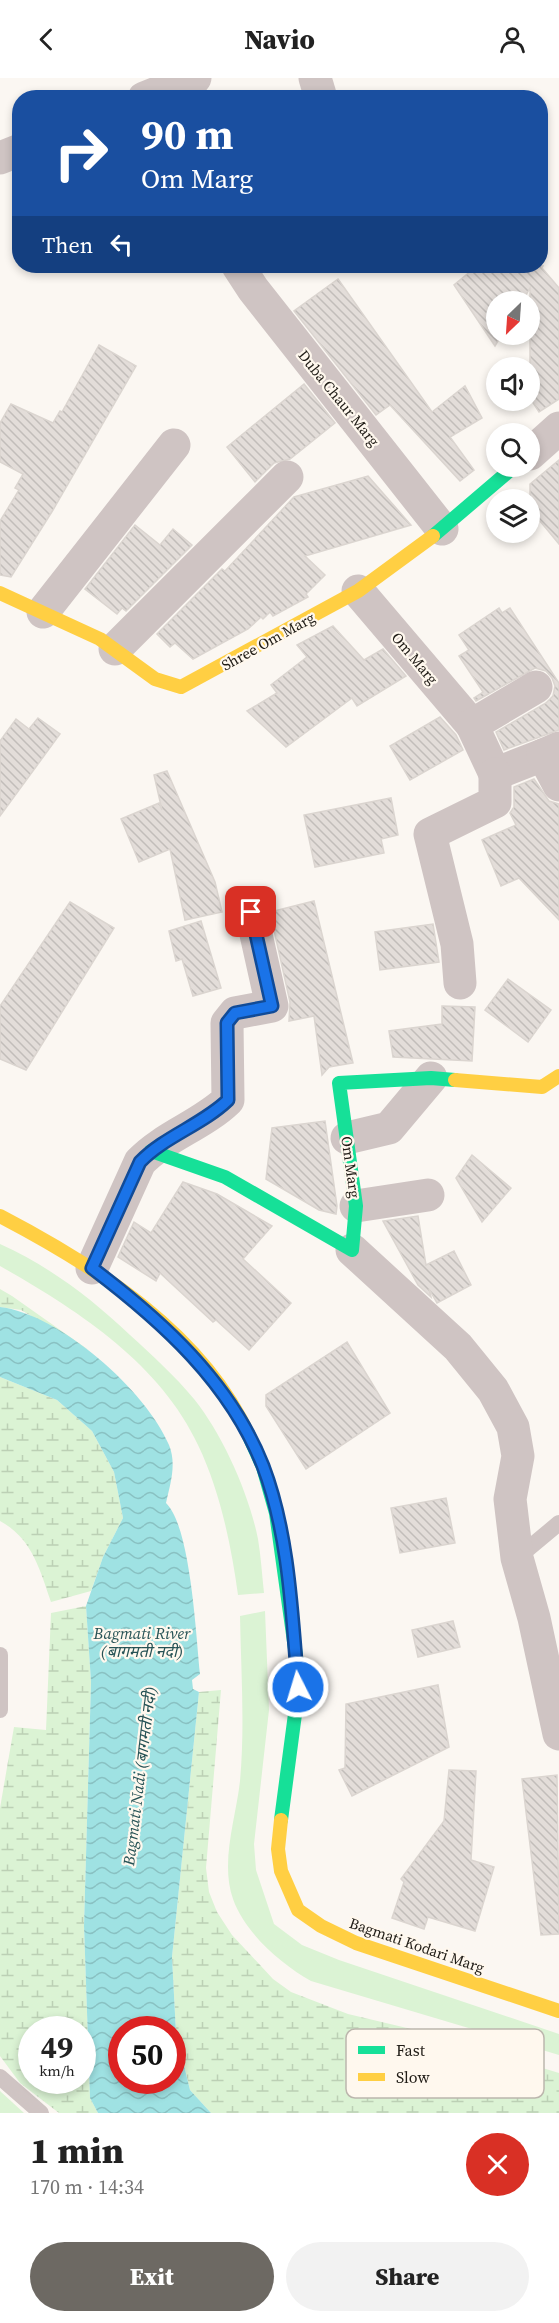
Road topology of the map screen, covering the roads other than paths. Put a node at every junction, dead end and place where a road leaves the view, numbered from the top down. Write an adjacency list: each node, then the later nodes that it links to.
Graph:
1 (243, 273): 7 (street, Duba Chaur Marg)
2 (559, 428): 4 (street)
3 (174, 445): 10 (street)
4 (540, 445)
5 (286, 477): 11 (street)
6 (502, 477): 7 (street, Shree Om Marg)
7 (442, 529): 8 (street, Shree Om Marg)
8 (358, 591): 11 (street, Shree Om Marg); 13 (street, Om Marg)
9 (0, 593): 10 (street, Shree Om Marg)
10 (43, 612): 11 (street, Shree Om Marg)
11 (115, 650)
12 (536, 687): 13 (street)
13 (472, 725): 15 (street, Om Marg)
14 (551, 752): 15 (street); 16 (street)
15 (495, 774): 18 (street)
16 (559, 784)
17 (251, 912): 22 (street)
18 (460, 983)
19 (559, 1076): 20 (street, Om Marg)
20 (431, 1078): 21 (street); 21 (street, Om Marg)
21 (347, 1138): 24 (street, Om Marg)
22 (151, 1151): 26 (street); 27 (street)
23 (428, 1195): 24 (street)
24 (356, 1206): 26 (street, Om Marg)
25 (0, 1216): 27 (street, Bagmati Kodari Marg)
26 (352, 1250): 29 (street)
27 (92, 1268): 34 (street, Bagmati Kodari Marg)
28 (559, 1523): 29 (lane)
29 (517, 1558): 30 (street)
30 (546, 1616): 33 (street)
31 (0, 1655): 32 (lane)
32 (0, 1710)
33 (559, 1734)
34 (559, 2012)
35 (0, 2077): 36 (lane)
36 (41, 2113)

